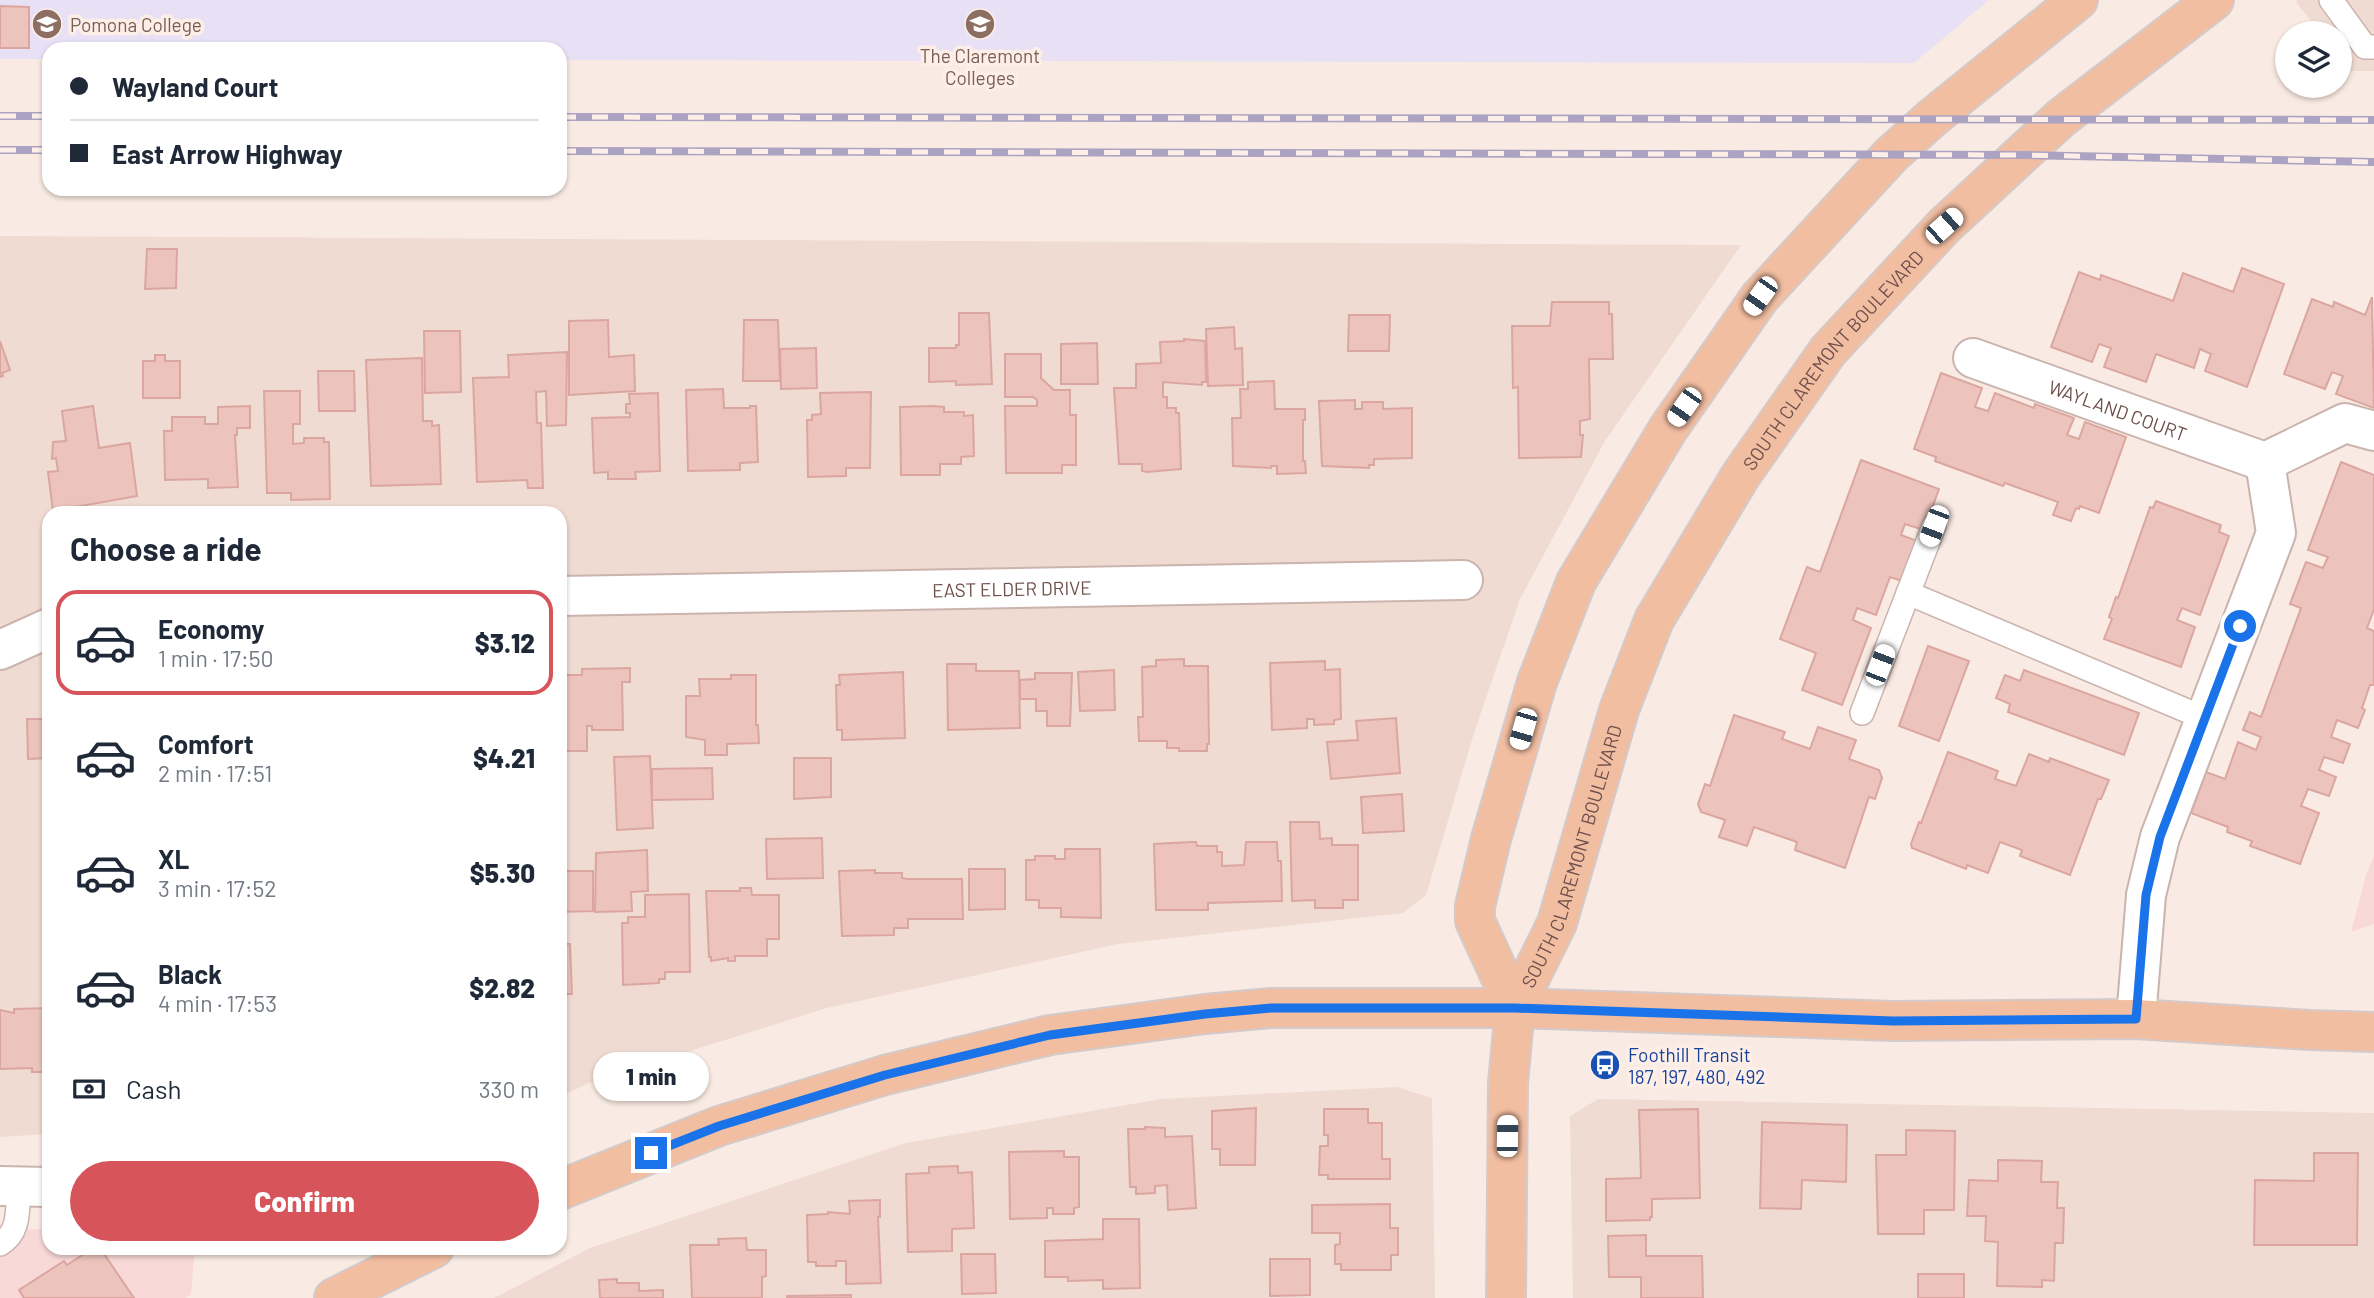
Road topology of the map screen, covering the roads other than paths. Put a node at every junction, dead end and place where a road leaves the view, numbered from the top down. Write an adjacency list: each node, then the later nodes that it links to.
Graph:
1 (2078, 0): 16 (main road, SOUTH CLAREMONT BOULEVARD)
2 (2214, 0): 16 (main road, SOUTH CLAREMONT BOULEVARD)
3 (2331, 0): 4 (lane)
4 (2374, 47)
5 (1973, 358): 7 (street, WAYLAND COURT)
6 (2374, 431): 7 (street)
7 (2265, 462): 15 (street)
8 (1934, 526): 10 (lane)
9 (1463, 580): 11 (street, EAST ELDER DRIVE)
10 (1908, 593): 14 (lane); 15 (lane)
11 (567, 596)
12 (42, 631): 13 (street)
13 (0, 650)
14 (1862, 713)
15 (2204, 718): 17 (street)
16 (1515, 1008): 17 (main road); 20 (main road); 24 (main road)
17 (2136, 1019): 18 (main road)
18 (2374, 1032)
19 (23, 1186): 21 (lane)
20 (567, 1187)
21 (0, 1244)
22 (420, 1255): 23 (main road)
23 (334, 1298)
24 (1506, 1298)

